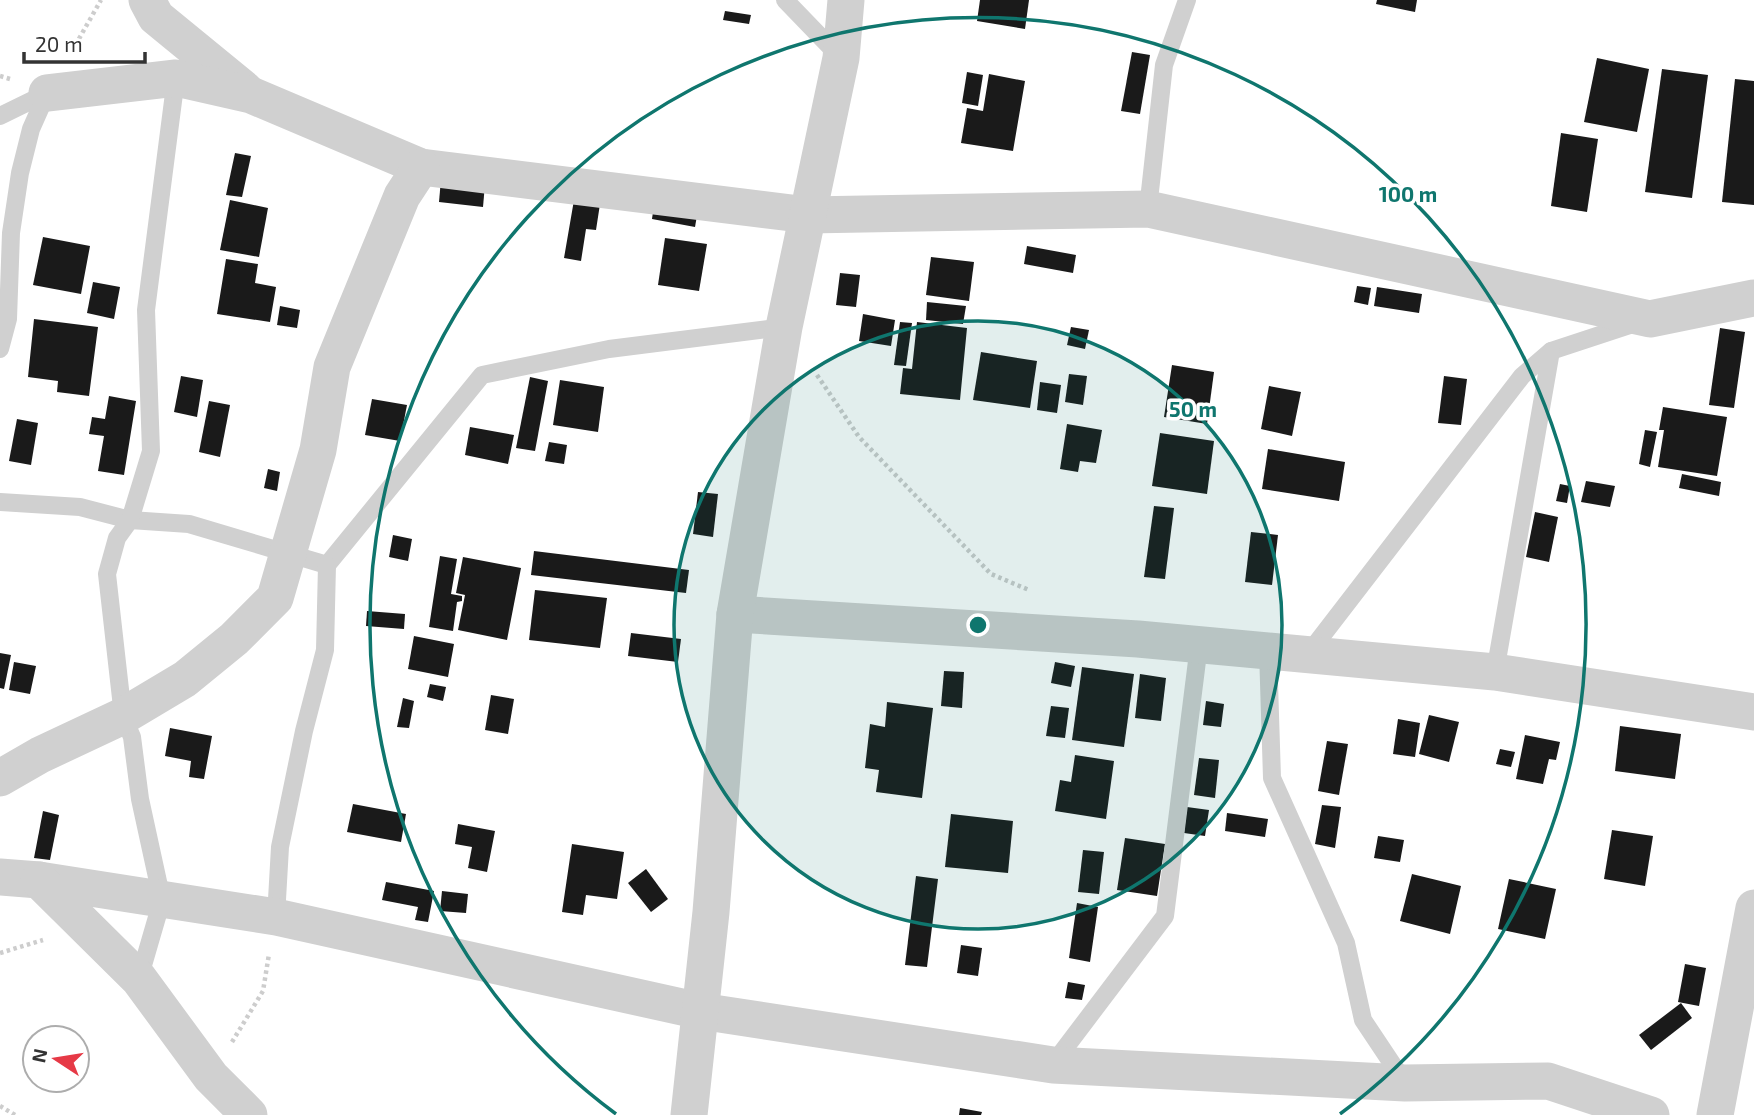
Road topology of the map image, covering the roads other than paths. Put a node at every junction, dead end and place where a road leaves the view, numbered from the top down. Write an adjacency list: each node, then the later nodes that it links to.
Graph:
1 (147, 0): 8 (street)
2 (785, 0): 5 (lane)
3 (846, 0): 5 (street)
4 (1187, 0): 11 (lane)
5 (841, 58): 12 (street)
6 (176, 78): 7 (street); 8 (street); 19 (lane)
7 (47, 93): 9 (lane); 16 (lane)
8 (251, 95): 10 (street)
9 (0, 116)
10 (421, 167): 12 (street); 20 (street)
11 (1148, 209): 12 (street); 14 (street)
12 (808, 215): 15 (street)
13 (1754, 298): 14 (street)
14 (1650, 319): 17 (lane)
15 (784, 327): 21 (lane); 22 (street)
16 (0, 349)
17 (1552, 351): 25 (lane); 26 (lane)
18 (0, 502): 19 (lane)
19 (131, 520): 20 (lane); 28 (lane)
20 (287, 551): 21 (lane); 28 (street)
21 (327, 565): 34 (lane)
22 (735, 614): 23 (street); 36 (street)
23 (1199, 645): 24 (street); 37 (lane)
24 (1268, 651): 25 (street); 38 (lane)
25 (1308, 654): 26 (street)
26 (1495, 672): 27 (street)
27 (1754, 712)
28 (123, 716): 29 (street); 32 (lane)
29 (0, 778)
30 (0, 877): 31 (street)
31 (39, 880): 32 (street); 35 (street)
32 (162, 900): 34 (street); 35 (lane)
33 (1754, 908): 42 (street)
34 (276, 917): 36 (street)
35 (139, 979): 39 (street)
36 (701, 1011): 37 (street); 40 (street)
37 (1053, 1065): 38 (street)
38 (1405, 1083): 41 (street)
39 (249, 1115)
40 (689, 1115)
41 (1651, 1115)
42 (1715, 1115)

